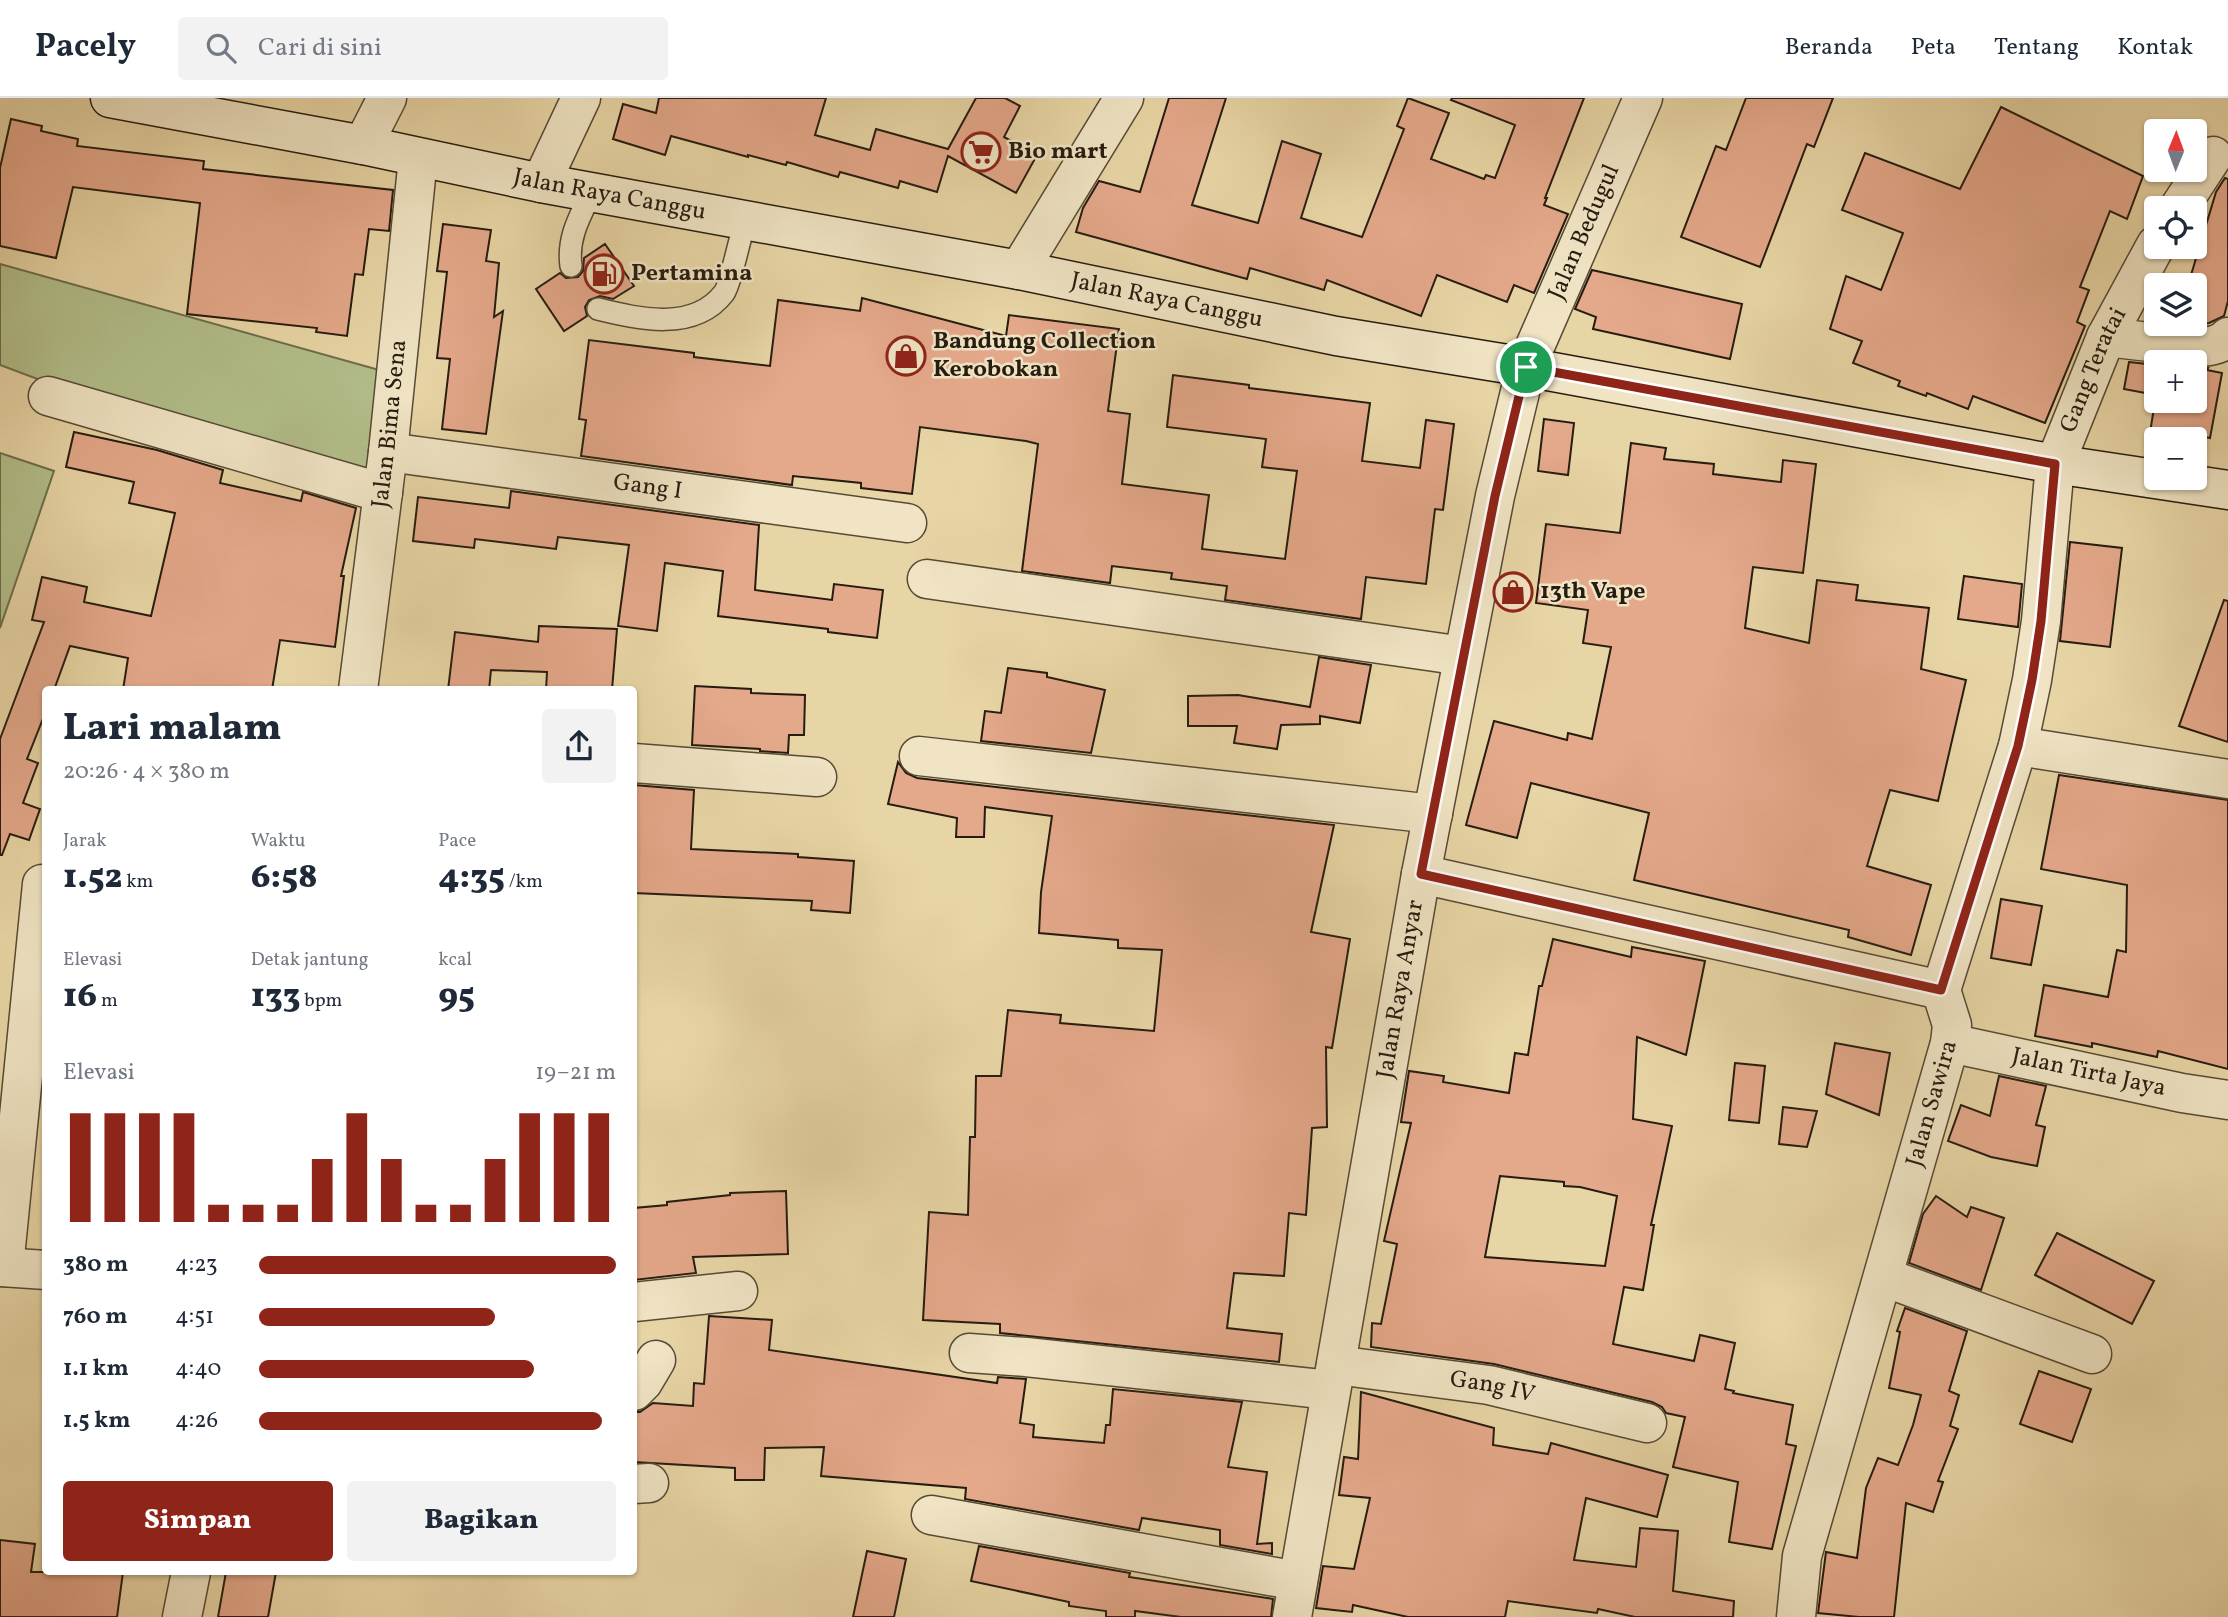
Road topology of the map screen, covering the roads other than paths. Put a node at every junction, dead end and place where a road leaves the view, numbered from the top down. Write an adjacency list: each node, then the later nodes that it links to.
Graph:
1 (110, 98): 6 (street, Jalan Raya Canggu)
2 (387, 98): 7 (street)
3 (582, 98): 10 (street)
4 (1124, 98): 16 (street)
5 (1643, 98): 20 (street, Jalan Bedugul)
6 (166, 104): 7 (street, Jalan Raya Canggu)
7 (362, 145): 9 (street, Jalan Raya Canggu)
8 (2213, 156): 12 (street)
9 (418, 158): 10 (street, Jalan Raya Canggu); 22 (street, Jalan Bima Sena)
10 (541, 183): 11 (street, Jalan Raya Canggu)
11 (592, 191): 13 (street, Jalan Raya Canggu); 15 (lane)
12 (2187, 196)
13 (745, 221): 16 (street, Jalan Raya Canggu); 17 (lane)
14 (2148, 259): 18 (street, Gang Teratai)
15 (571, 266)
16 (1019, 270): 20 (street, Jalan Raya Canggu)
17 (598, 309)
18 (2106, 337): 19 (street); 23 (street, Gang Teratai)
19 (2228, 337)
20 (1526, 367): 23 (street, Jalan Raya Canggu); 28 (street, Jalan Raya Anyar)
21 (48, 396): 25 (street)
22 (388, 452): 25 (street, Jalan Bima Sena); 26 (street, Gang I)
23 (2055, 464): 24 (street, Jalan Raya Canggu); 30 (street)
24 (2228, 490)
25 (383, 493): 29 (street, Jalan Bima Sena)
26 (907, 523)
27 (927, 579): 28 (street)
28 (1463, 656): 35 (street, Jalan Raya Anyar)
29 (359, 686)
30 (2018, 746): 34 (street); 38 (street)
31 (919, 756): 35 (street)
32 (637, 763): 33 (street)
33 (817, 778)
34 (2228, 779)
35 (1433, 814): 36 (street, Jalan Raya Anyar)
36 (1421, 874): 38 (street); 49 (street, Jalan Raya Anyar)
37 (42, 884): 41 (street)
38 (1941, 990): 39 (street, Jalan Sawira)
39 (1950, 1043): 40 (street, Jalan Tirta Jaya); 43 (street, Jalan Sawira)
40 (2228, 1100)
41 (2, 1267): 42 (street)
42 (42, 1270)
43 (1884, 1277): 47 (street); 56 (street, Jalan Sawira)
44 (738, 1291): 45 (street)
45 (637, 1302)
46 (969, 1353): 49 (street, Gang IV)
47 (2092, 1354)
48 (656, 1360): 50 (street)
49 (1333, 1378): 51 (street, Gang IV); 54 (street, Jalan Raya Anyar)
50 (637, 1388)
51 (1647, 1423)
52 (931, 1515): 54 (street)
53 (190, 1575): 55 (street)
54 (1295, 1599)
55 (182, 1617)
56 (1796, 1617)

